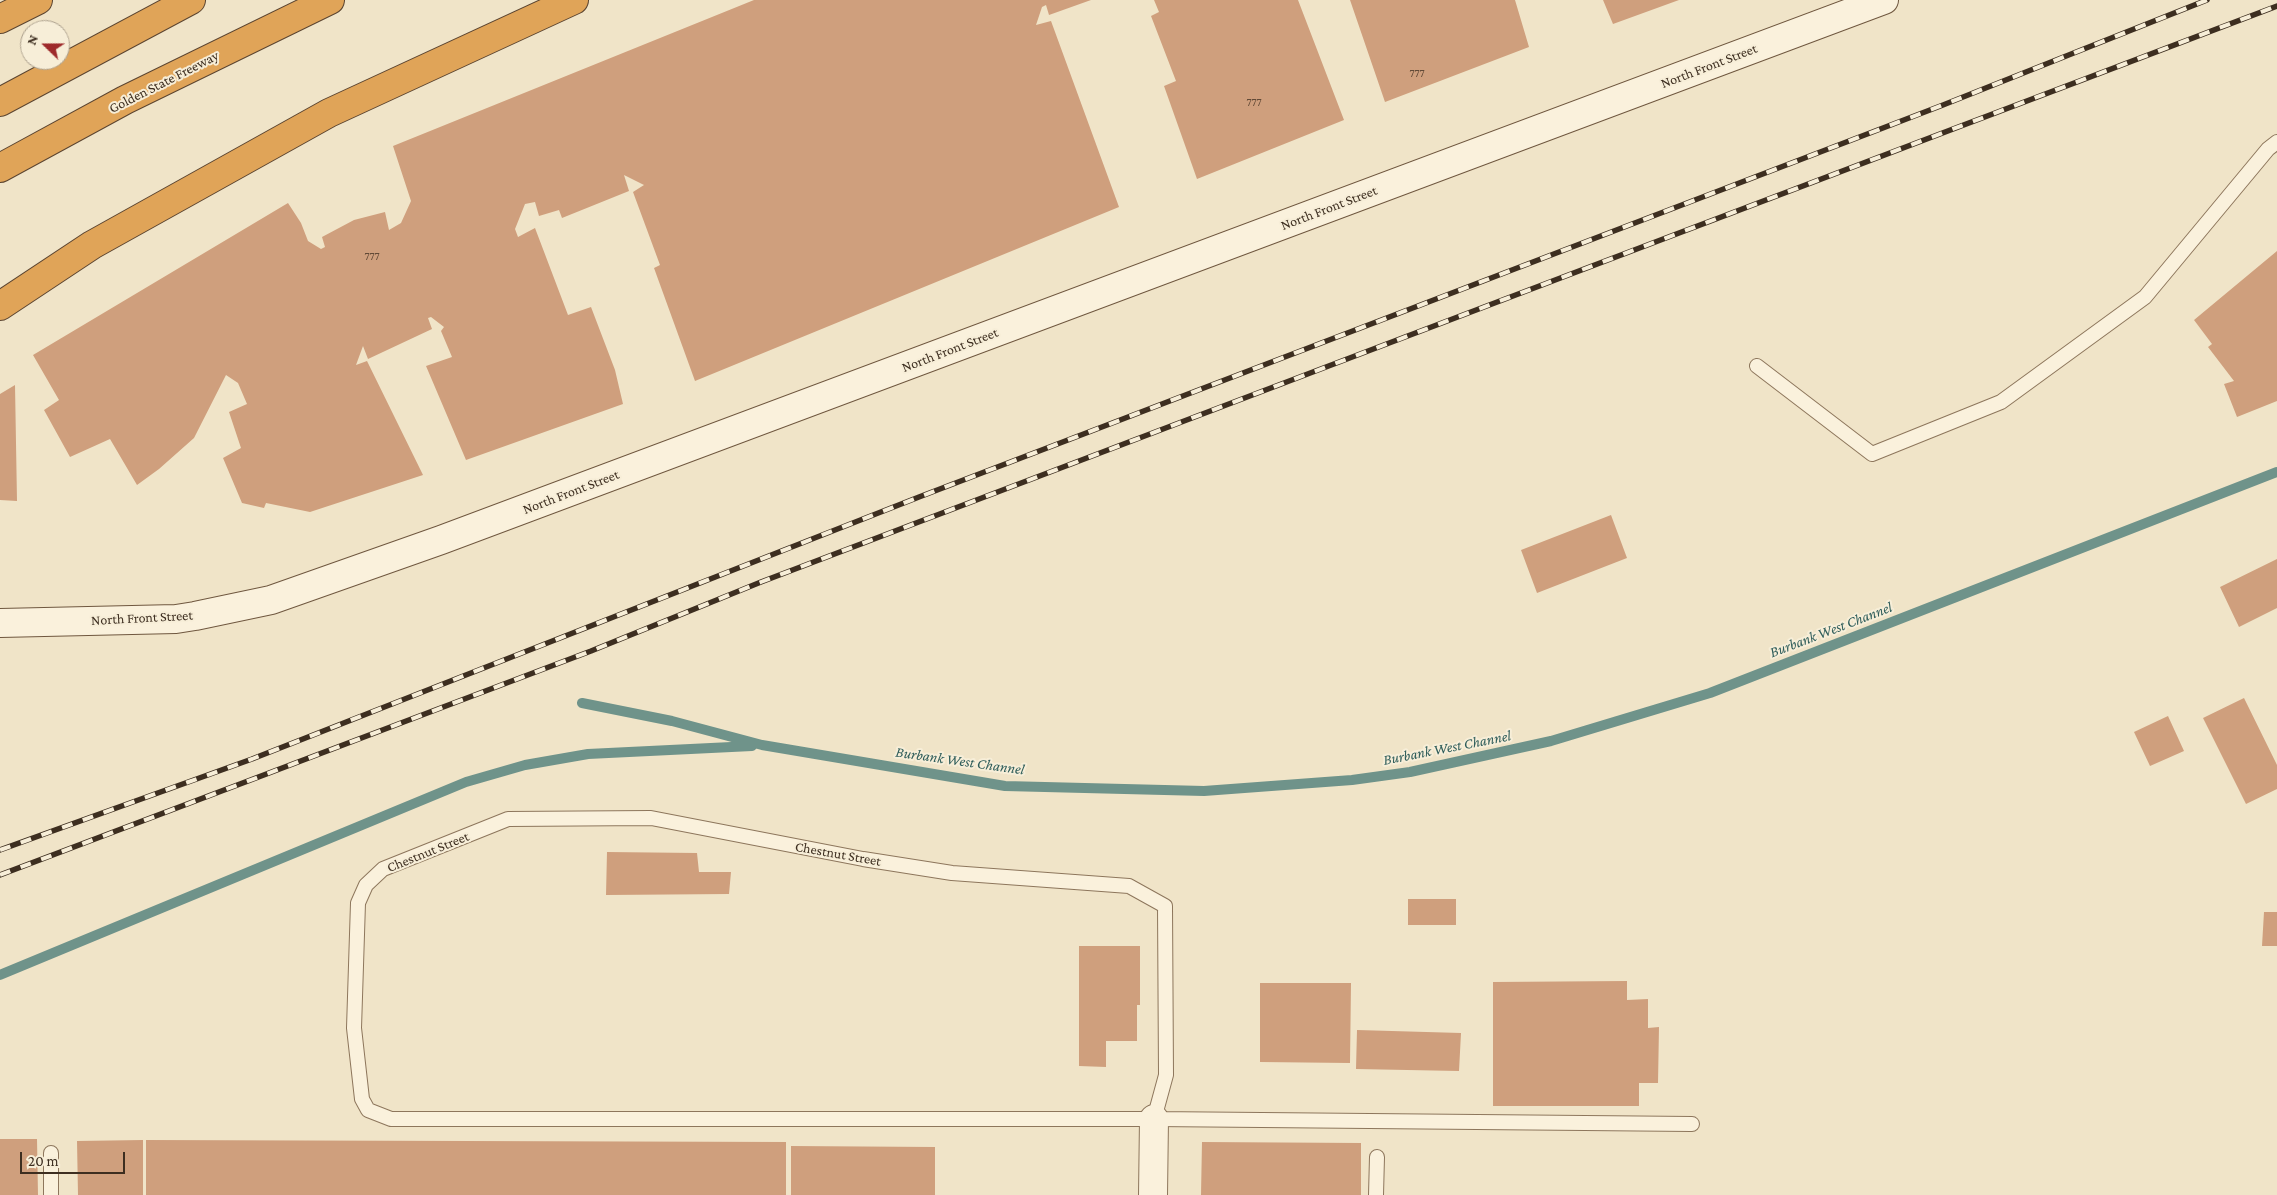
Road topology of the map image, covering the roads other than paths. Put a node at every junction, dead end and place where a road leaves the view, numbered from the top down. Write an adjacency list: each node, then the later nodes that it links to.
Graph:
1 (38, 0): 6 (highway)
2 (191, 0): 7 (highway)
3 (330, 0): 9 (highway, Golden State Freeway)
4 (574, 0): 10 (highway)
5 (1884, 0): 12 (main road, North Front Street)
6 (0, 19)
7 (0, 102)
8 (2277, 142): 11 (lane)
9 (0, 168)
10 (0, 306)
11 (1757, 366)
12 (0, 623)
13 (1154, 1119): 13 (lane, Chestnut Street); 14 (lane); 18 (main road, Chestnut Street)
14 (1692, 1124)
15 (51, 1154): 17 (lane)
16 (1377, 1157): 19 (lane)
17 (50, 1195)
18 (1153, 1195)
19 (1376, 1195)

